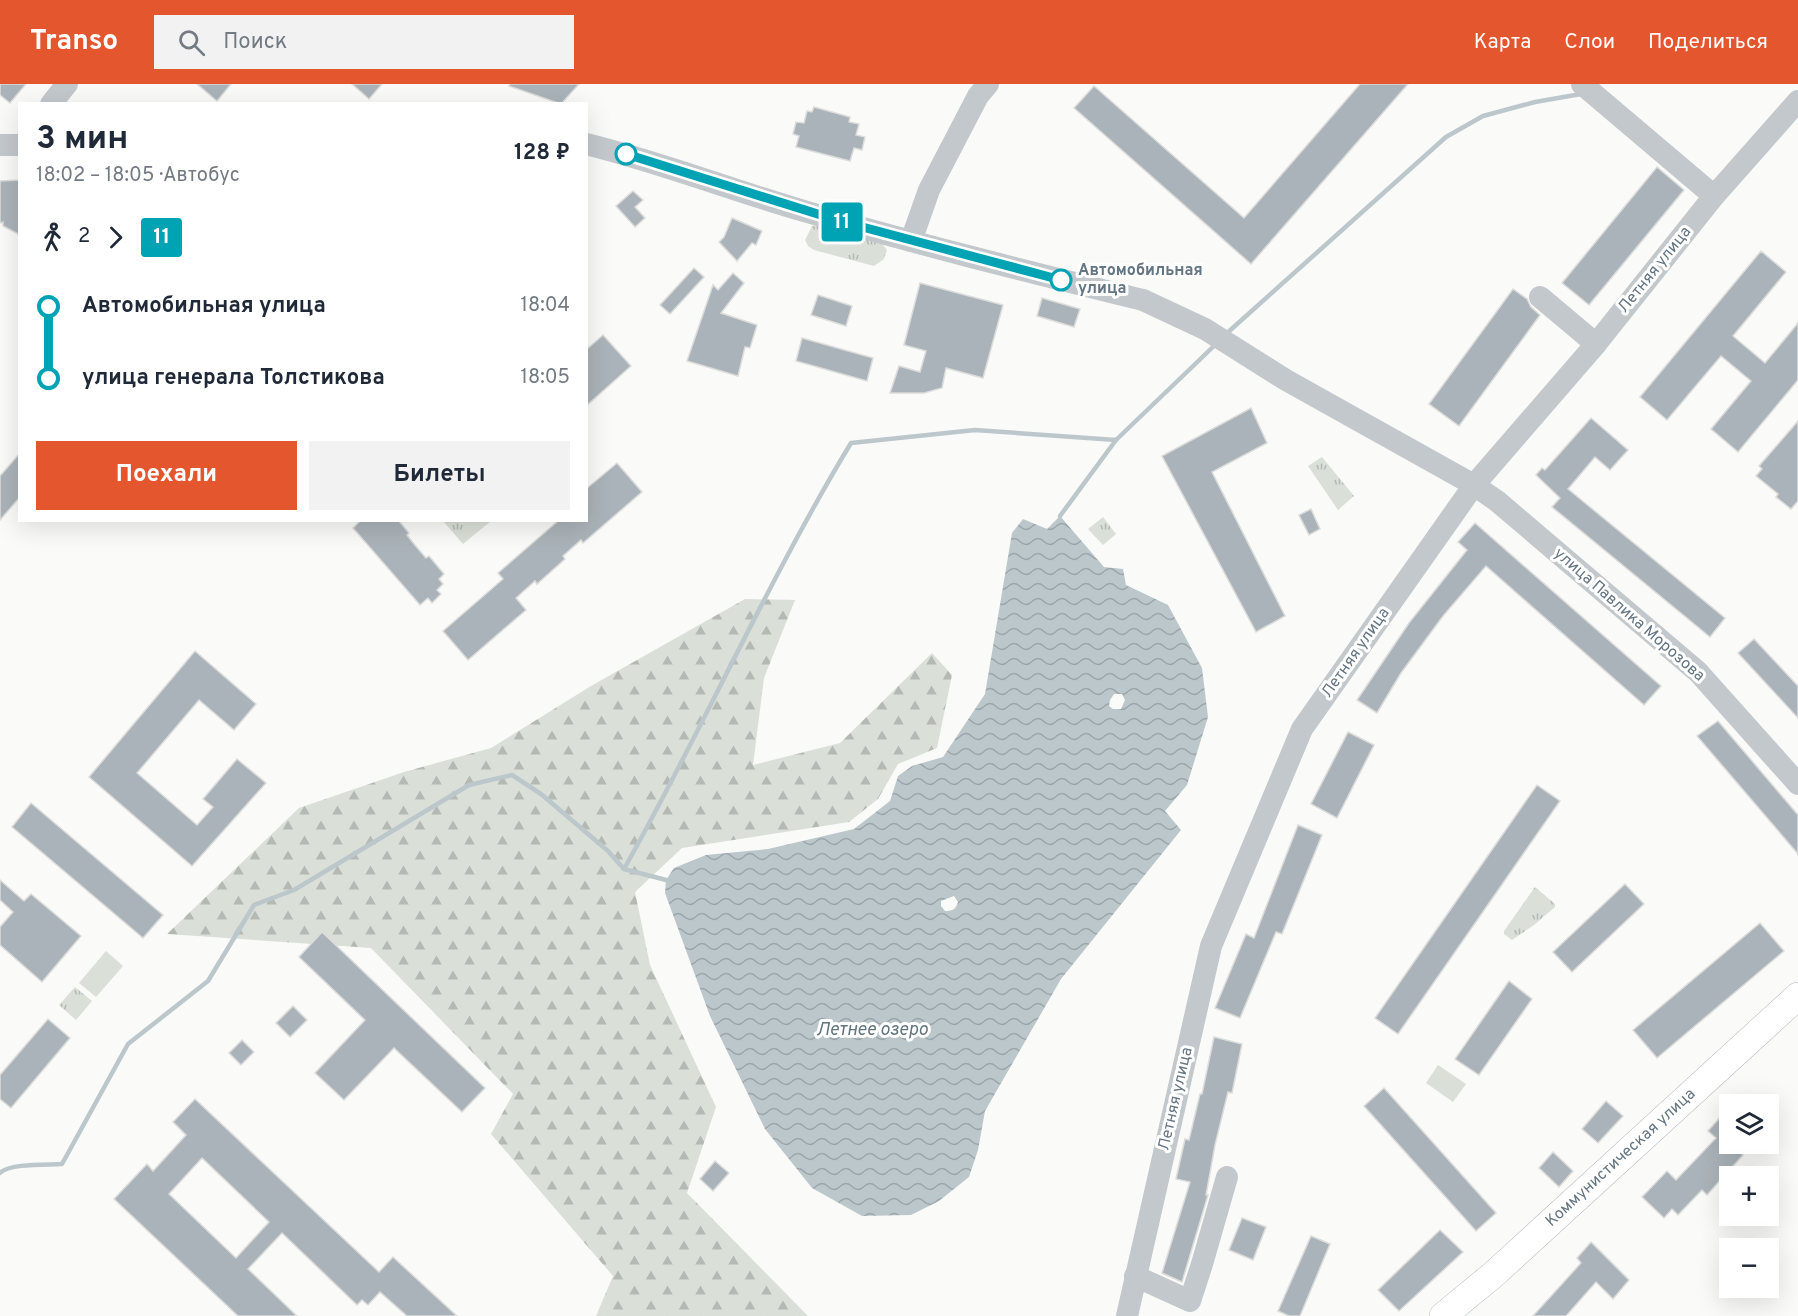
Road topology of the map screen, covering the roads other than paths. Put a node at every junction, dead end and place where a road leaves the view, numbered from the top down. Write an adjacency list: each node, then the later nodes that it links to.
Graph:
1 (67, 84): 5 (street)
2 (988, 84): 8 (street)
3 (1587, 88): 7 (street)
4 (1798, 101): 7 (street, Летняя улица)
5 (53, 102)
6 (588, 145): 8 (street)
7 (1714, 196): 10 (street, Летняя улица)
8 (910, 241): 11 (street)
9 (1540, 297): 10 (street)
10 (1596, 344): 11 (street, Летняя улица)
11 (1474, 485): 12 (street, улица Павлика Морозова); 15 (street, Летняя улица)
12 (1798, 784)
13 (1798, 996): 17 (main road, Коммунистическая улица)
14 (1227, 1177): 15 (street)
15 (1136, 1276): 16 (street, Летняя улица)
16 (1127, 1316)
17 (1443, 1316)

